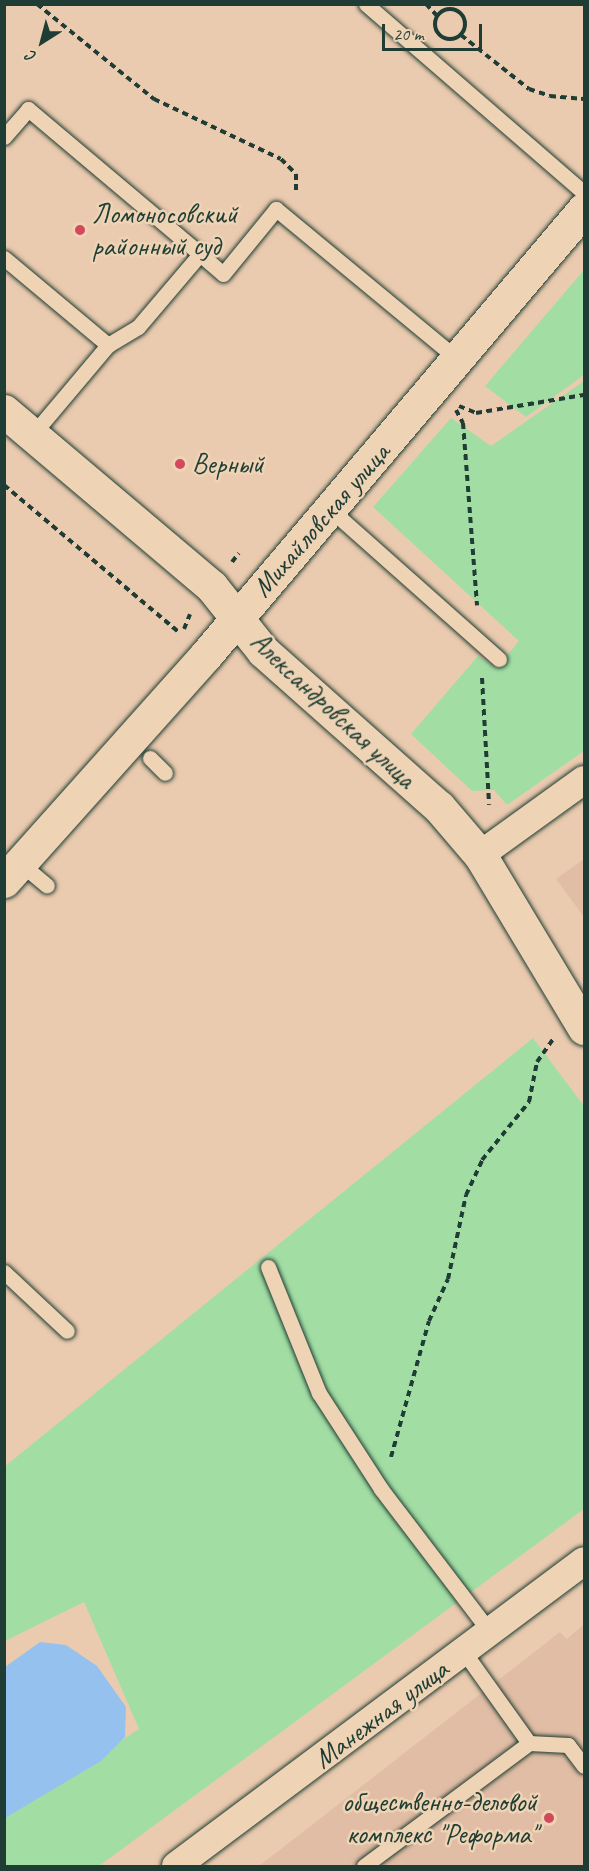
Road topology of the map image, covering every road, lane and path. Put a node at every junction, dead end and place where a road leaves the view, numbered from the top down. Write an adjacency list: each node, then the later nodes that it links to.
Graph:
1 (37, 4): 10 (path)
2 (366, 4): 8 (lane)
3 (426, 4): 4 (path)
4 (437, 16): 5 (path); 5 (path)
5 (461, 35): 6 (path)
6 (585, 99)
7 (4, 137): 11 (lane)
8 (585, 193)
9 (585, 209): 14 (street, Михайловская улица)
10 (287, 217): 11 (lane); 14 (lane)
11 (200, 254): 13 (lane)
12 (4, 258): 13 (lane)
13 (108, 345): 18 (lane)
14 (458, 359): 20 (street, Михайловская улица)
15 (585, 395): 16 (path)
16 (453, 404)
17 (4, 411): 18 (street, Александровская улица)
18 (33, 434): 21 (street, Александровская улица)
19 (4, 485): 22 (path)
20 (330, 509): 21 (street, Михайловская улица); 23 (lane)
21 (237, 618): 27 (street, Александровская улица); 28 (street, Михайловская улица)
22 (183, 636)
23 (499, 659)
24 (150, 758): 25 (lane)
25 (165, 773)
26 (585, 780): 27 (street)
27 (480, 855): 30 (street, Александровская улица)
28 (12, 872): 29 (lane)
29 (47, 886)
30 (570, 1031): 34 (path)
31 (268, 1267): 34 (lane)
32 (4, 1272): 33 (lane)
33 (67, 1331)
34 (381, 1489): 36 (lane)
35 (585, 1561): 36 (street, Манежная улица)
36 (489, 1632): 37 (street, Манежная улица)
37 (464, 1652): 38 (lane); 40 (street, Манежная улица)
38 (529, 1743): 39 (lane); 41 (lane)
39 (585, 1766)
40 (176, 1866)
41 (364, 1866)

